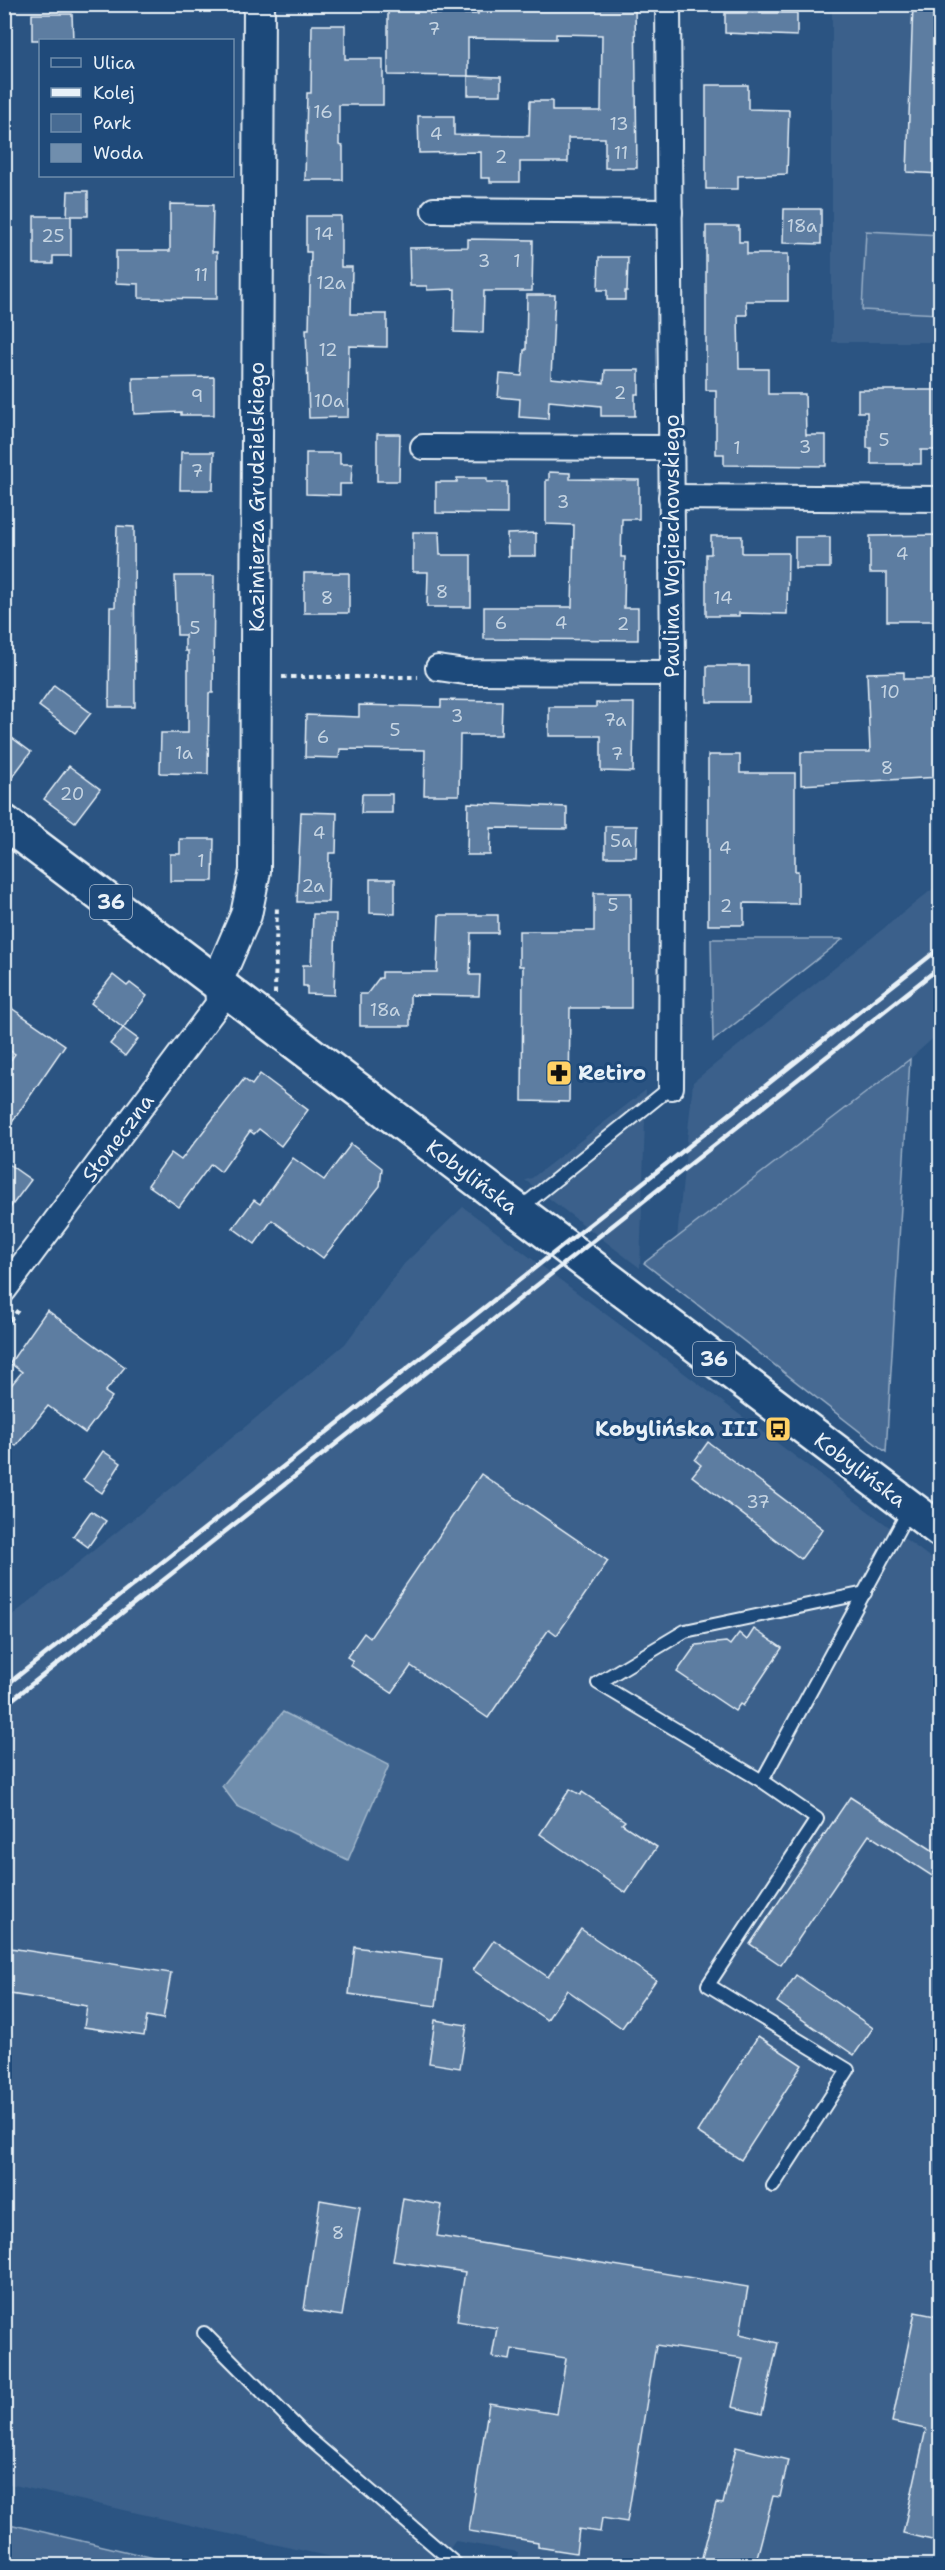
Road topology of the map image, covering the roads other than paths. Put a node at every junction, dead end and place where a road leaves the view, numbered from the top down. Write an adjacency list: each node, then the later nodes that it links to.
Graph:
1 (259, 4): 12 (street, Kazimierza Grudzielskiego)
2 (668, 4): 4 (street, Paulina Wojciechowskiego)
3 (434, 210): 4 (street)
4 (670, 212): 6 (street, Paulina Wojciechowskiego)
5 (423, 447): 6 (street)
6 (671, 448): 7 (street, Paulina Wojciechowskiego)
7 (671, 497): 8 (street); 10 (street, Paulina Wojciechowskiego)
8 (940, 499)
9 (438, 668): 10 (street)
10 (673, 673): 13 (street, Paulina Wojciechowskiego)
11 (4, 822): 12 (main road, Kobylińska / 36)
12 (217, 982): 14 (main road, Kobylińska / 36); 15 (street, Słoneczna)
13 (671, 1087): 14 (lane)
14 (517, 1211): 16 (main road, Kobylińska / 36)
15 (14, 1297)
16 (911, 1507): 17 (main road, Kobylińska / 36); 18 (lane)
17 (940, 1530)
18 (865, 1593): 19 (lane); 19 (lane)
19 (762, 1782): 20 (lane)
20 (773, 2186)
21 (204, 2333): 22 (lane)
22 (458, 2565)

